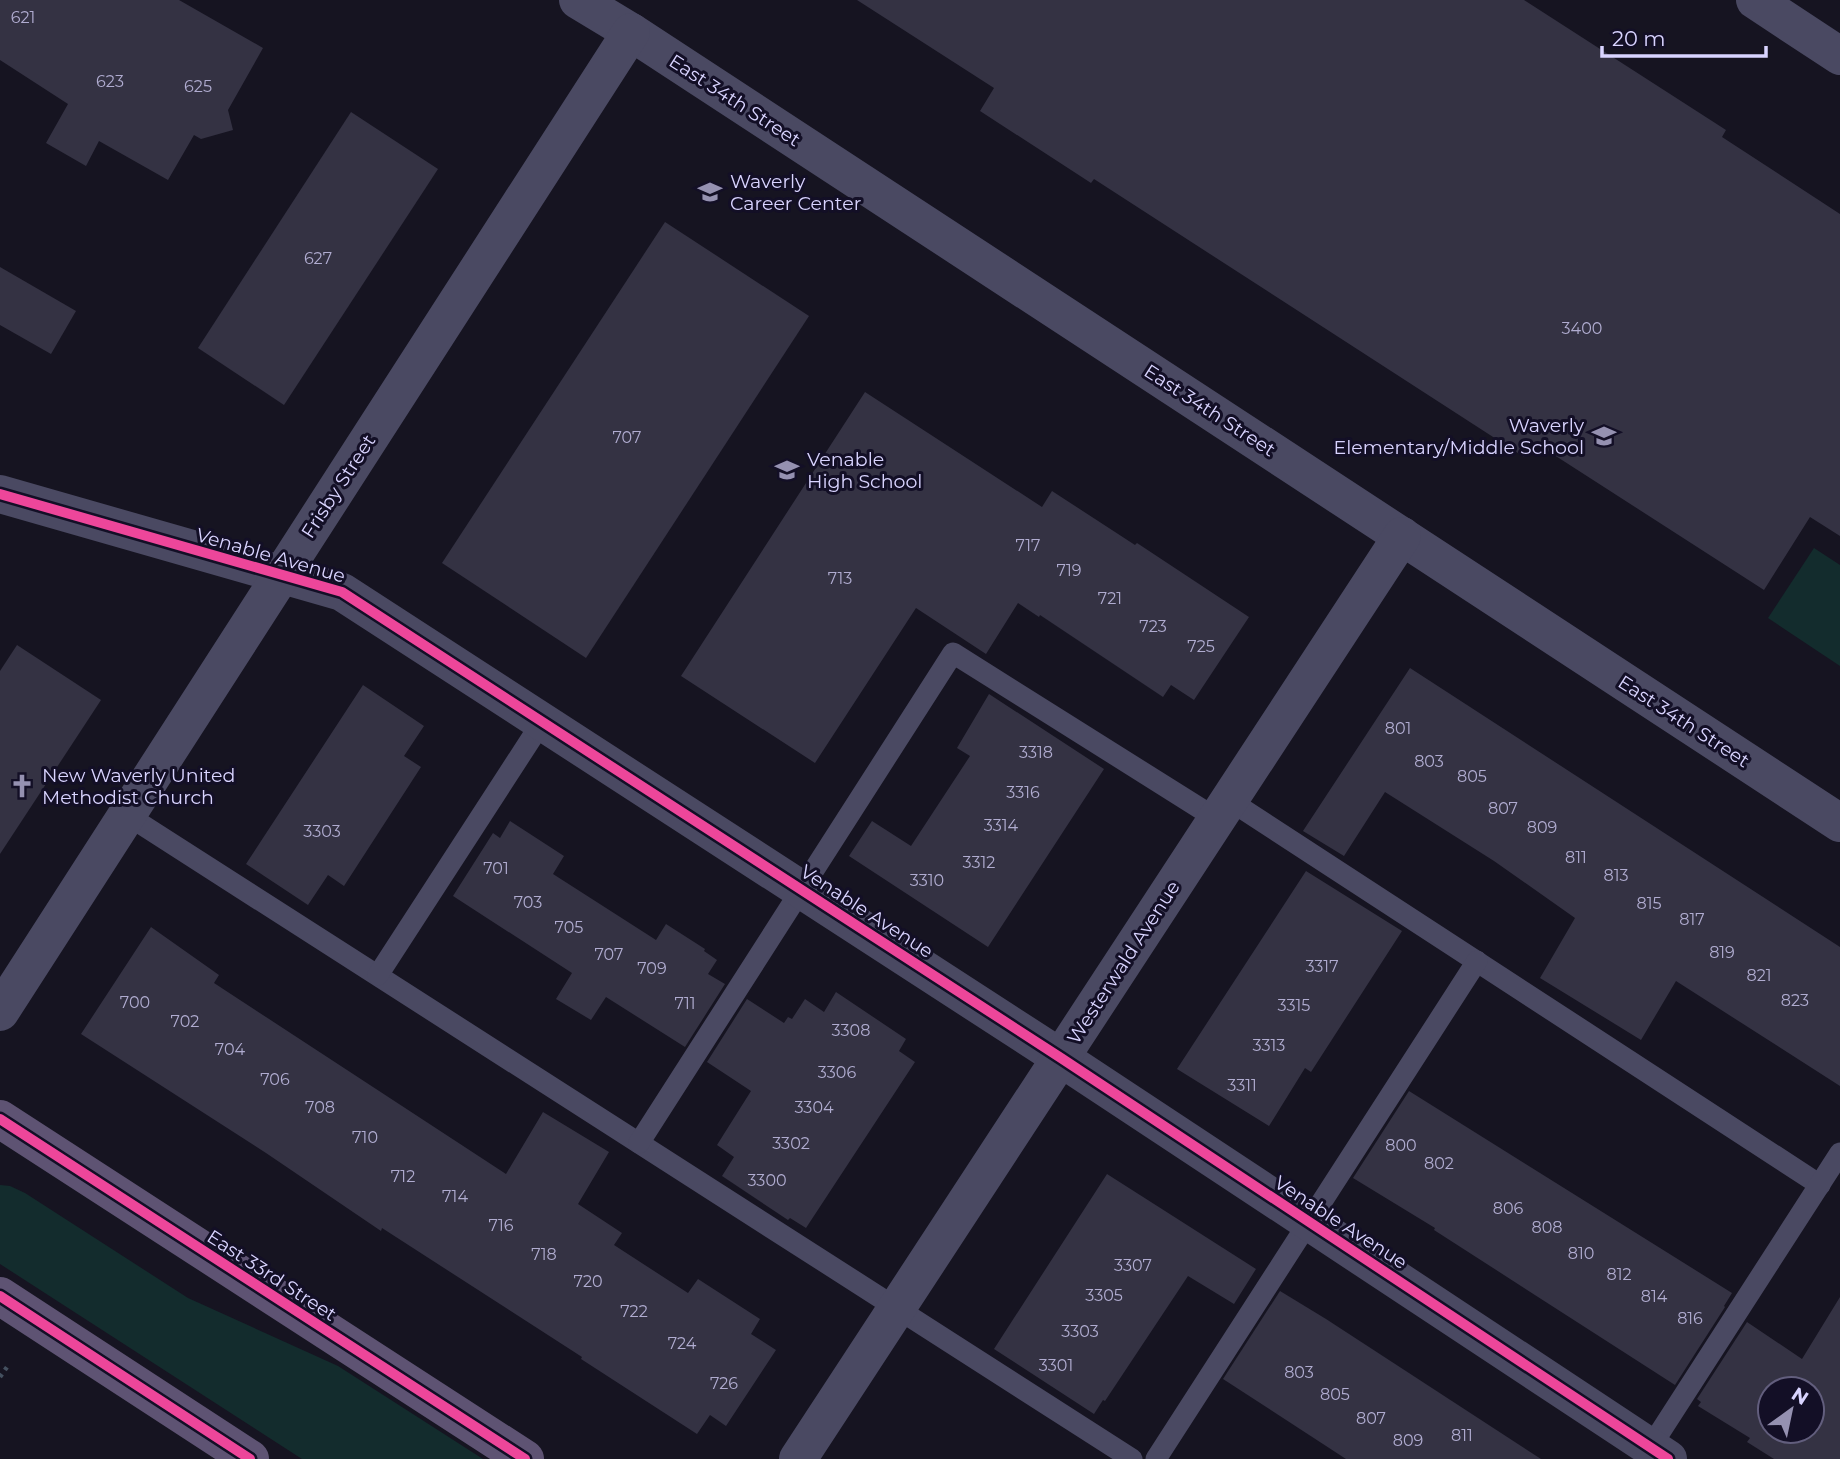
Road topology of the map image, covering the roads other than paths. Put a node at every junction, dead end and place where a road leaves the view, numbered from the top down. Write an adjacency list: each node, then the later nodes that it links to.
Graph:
1 (578, 0): 3 (street, East 34th Street)
2 (1755, 0): 4 (street)
3 (631, 32): 6 (street, East 34th Street); 7 (street, Frisby Street)
4 (1840, 56)
5 (0, 494): 7 (street, Venable Avenue)
6 (1402, 536): 9 (street, Westerwald Avenue); 11 (street, East 34th Street)
7 (281, 576): 8 (street, Venable Avenue); 10 (street, Frisby Street)
8 (542, 722): 12 (street, Venable Avenue); 14 (lane)
9 (1223, 809): 12 (lane); 13 (lane); 16 (street, Westerwald Avenue)
10 (127, 815): 14 (lane); 15 (street, Frisby Street)
11 (1840, 823)
12 (802, 890): 16 (street, Venable Avenue); 18 (lane)
13 (1477, 961): 20 (lane); 21 (lane)
14 (378, 975): 18 (lane)
15 (0, 1012)
16 (1061, 1058): 21 (street, Venable Avenue); 23 (street, Westerwald Avenue)
17 (0, 1119): 26 (main road, East 33rd Street)
18 (639, 1143): 23 (lane)
19 (1840, 1153): 20 (lane)
20 (1819, 1185): 24 (lane)
21 (1309, 1222): 24 (street, Venable Avenue); 29 (lane)
22 (0, 1296): 25 (main road)
23 (897, 1308): 27 (street, Westerwald Avenue); 28 (lane)
24 (1654, 1455)
25 (250, 1459)
26 (525, 1459)
27 (798, 1459)
28 (1132, 1459)
29 (1156, 1459)

